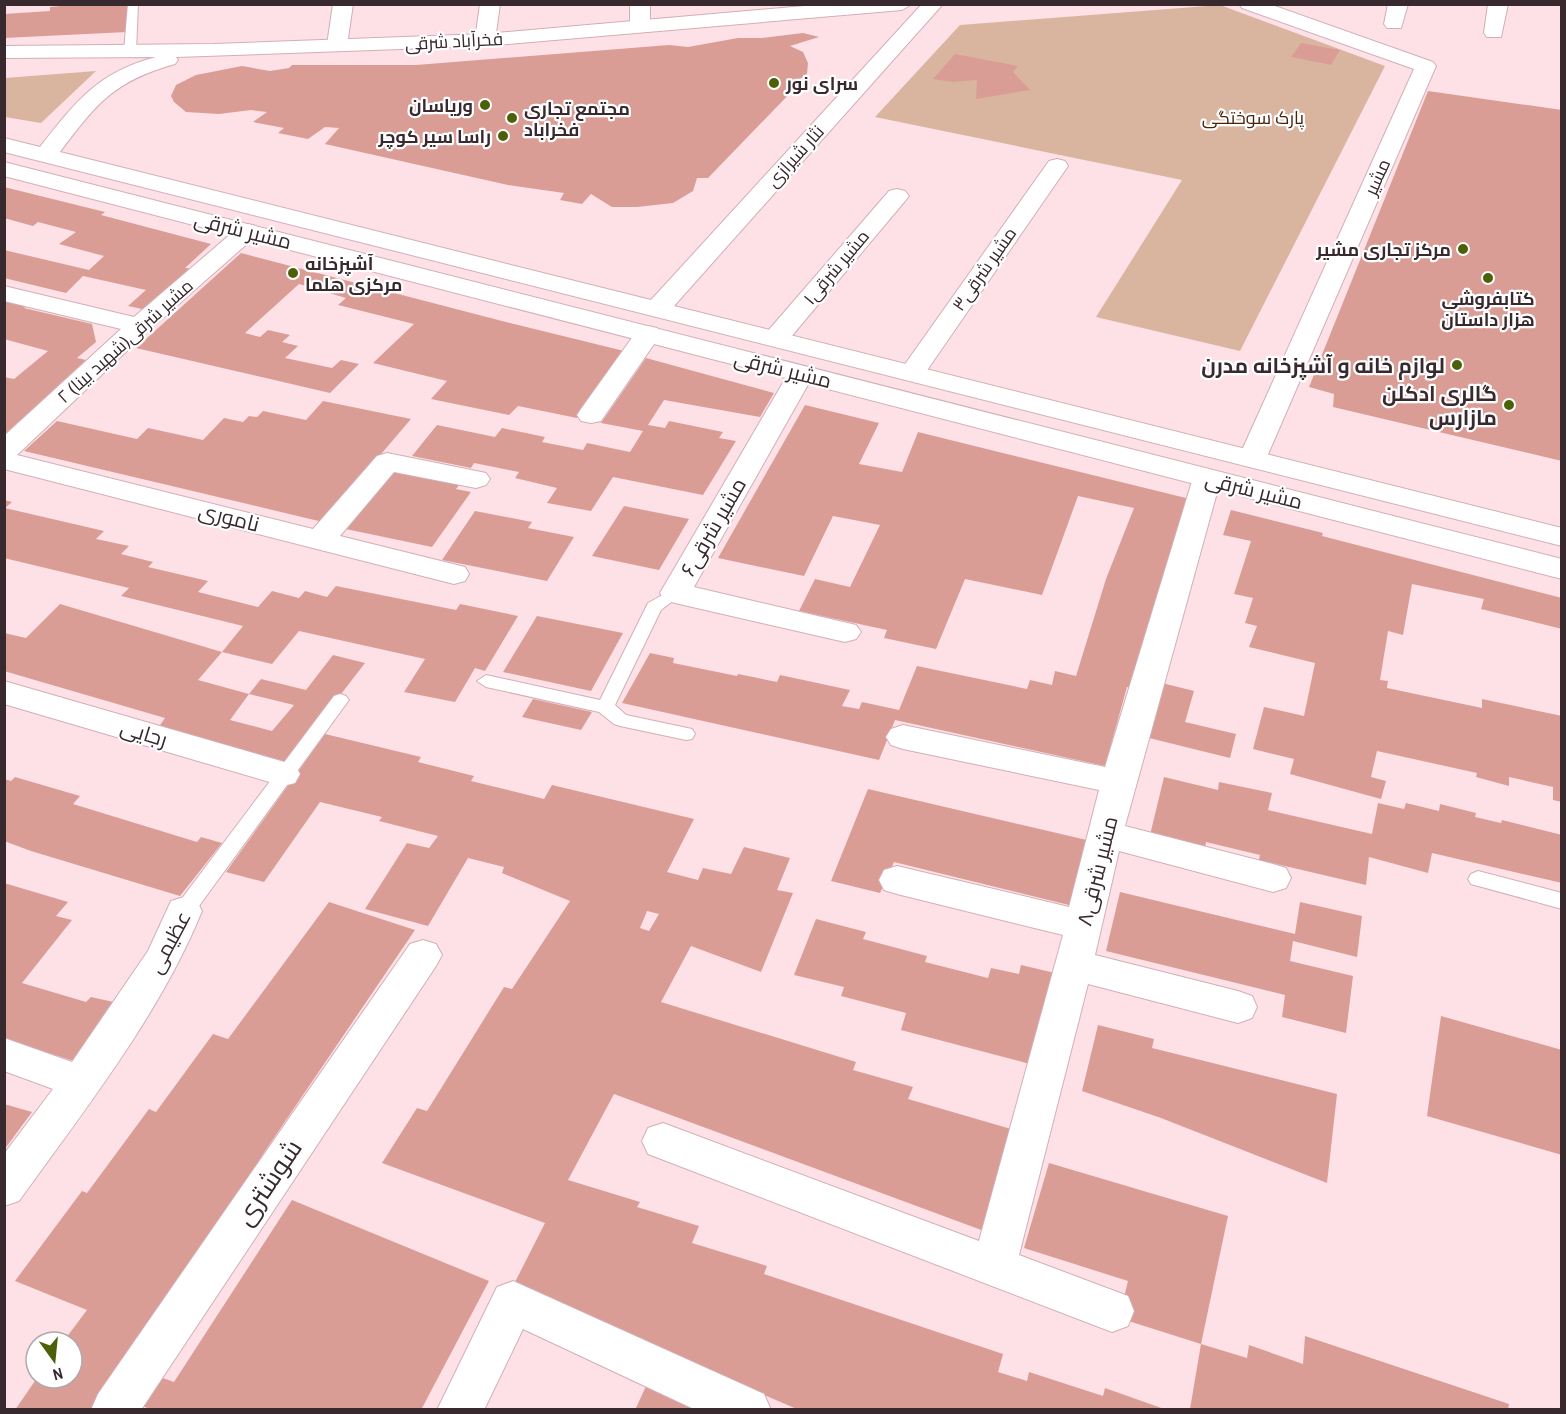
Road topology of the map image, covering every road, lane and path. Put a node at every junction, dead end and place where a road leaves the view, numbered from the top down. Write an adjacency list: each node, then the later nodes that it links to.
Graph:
1 (133, 4): 14 (lane)
2 (343, 4): 12 (street)
3 (489, 4): 11 (street)
4 (640, 4): 9 (street)
5 (902, 4): 9 (street, فخرآباد شرقی)
6 (933, 4): 25 (street, نثار شیرازی)
7 (1249, 4): 33 (street, مشیر)
8 (1498, 4): 10 (street)
9 (640, 27): 11 (street, فخرآباد شرقی)
10 (1494, 33)
11 (485, 40): 12 (street, فخرآباد شرقی)
12 (337, 45): 13 (street, فخرآباد شرقی)
13 (214, 50): 14 (street, فخرآباد شرقی); 17 (street)
14 (130, 51): 15 (street, فخرآباد شرقی)
15 (4, 52)
16 (4, 145): 17 (street, مشیر شرقی)
17 (47, 154): 20 (street, مشیر شرقی)
18 (1057, 166): 29 (street, ۳مشیر شرقی)
19 (4, 169): 22 (street, مشیر شرقی)
20 (146, 179): 22 (street); 25 (street, مشیر شرقی)
21 (897, 196): 28 (street, ۱مشیر شرقی)
22 (117, 198): 23 (street, مشیر شرقی)
23 (248, 231): 26 (street, ۲ مشیر شرقی(شهید بینا)); 27 (street, مشیر شرقی)
24 (4, 293): 26 (street)
25 (657, 309): 28 (street, مشیر شرقی)
26 (140, 326): 32 (street, ۲ مشیر شرقی(شهید بینا))
27 (648, 334): 30 (street, مشیر شرقی); 31 (street)
28 (776, 338): 29 (street, مشیر شرقی)
29 (912, 373): 33 (street, مشیر شرقی)
30 (801, 374): 35 (street, مشیر شرقی); 41 (street, ۶مشیر شرقی)
31 (591, 415)
32 (4, 452)
33 (1252, 459): 37 (street, مشیر شرقی)
34 (4, 460): 38 (street, ناموری)
35 (1207, 478): 39 (street, مشیر شرقی); 50 (street, مشیر شرقی۸)
36 (476, 479): 38 (street)
37 (1562, 537)
38 (320, 540): 40 (street, ناموری)
39 (1562, 569)
40 (454, 574)
41 (675, 593): 42 (street, ۶مشیر شرقی); 46 (lane)
42 (845, 632)
43 (486, 681): 46 (lane)
44 (4, 692): 49 (street, رجایی)
45 (340, 700): 49 (lane, عظیمی)
46 (605, 707): 47 (lane)
47 (686, 734)
48 (903, 737): 50 (street)
49 (283, 774): 56 (lane, عظیمی)
50 (1118, 782): 51 (street, مشیر شرقی۸)
51 (1106, 834): 52 (street); 57 (street, مشیر شرقی۸)
52 (1273, 878)
53 (1478, 879): 55 (lane)
54 (897, 880): 57 (street)
55 (1562, 900)
56 (184, 911): 62 (street, عظیمی)
57 (1083, 925): 59 (street, مشیر شرقی۸)
58 (423, 955): 67 (street, شوشتری)
59 (1074, 965): 60 (street); 65 (street, مشیر شرقی۸)
60 (1238, 1007)
61 (4, 1054): 62 (street)
62 (81, 1082): 64 (street, عظیمی)
63 (663, 1141): 65 (street)
64 (4, 1188)
65 (994, 1266): 66 (street)
66 (1112, 1311)
67 (114, 1410)
68 (460, 1410): 69 (street)
69 (748, 1410)

